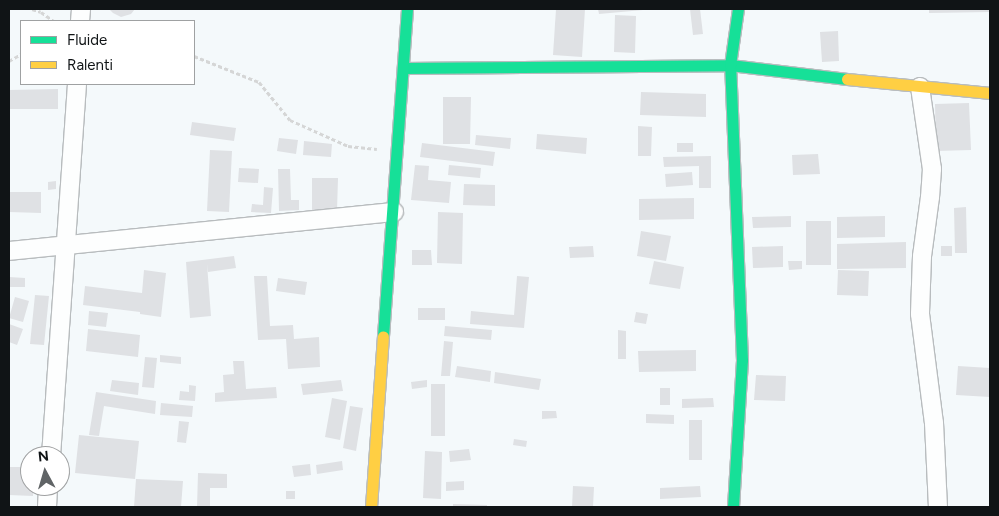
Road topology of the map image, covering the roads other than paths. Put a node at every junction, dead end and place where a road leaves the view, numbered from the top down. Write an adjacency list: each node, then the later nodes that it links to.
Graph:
1 (407, 9): 4 (street)
2 (738, 9): 3 (street)
3 (730, 65): 4 (street); 6 (street); 13 (street)
4 (403, 68): 8 (street)
5 (77, 85): 9 (street)
6 (920, 87): 7 (street); 14 (street)
7 (990, 93)
8 (394, 212): 9 (street); 12 (street)
9 (67, 245): 10 (street); 11 (street)
10 (9, 251)
11 (52, 446)
12 (372, 507)
13 (733, 507)
14 (938, 507)

